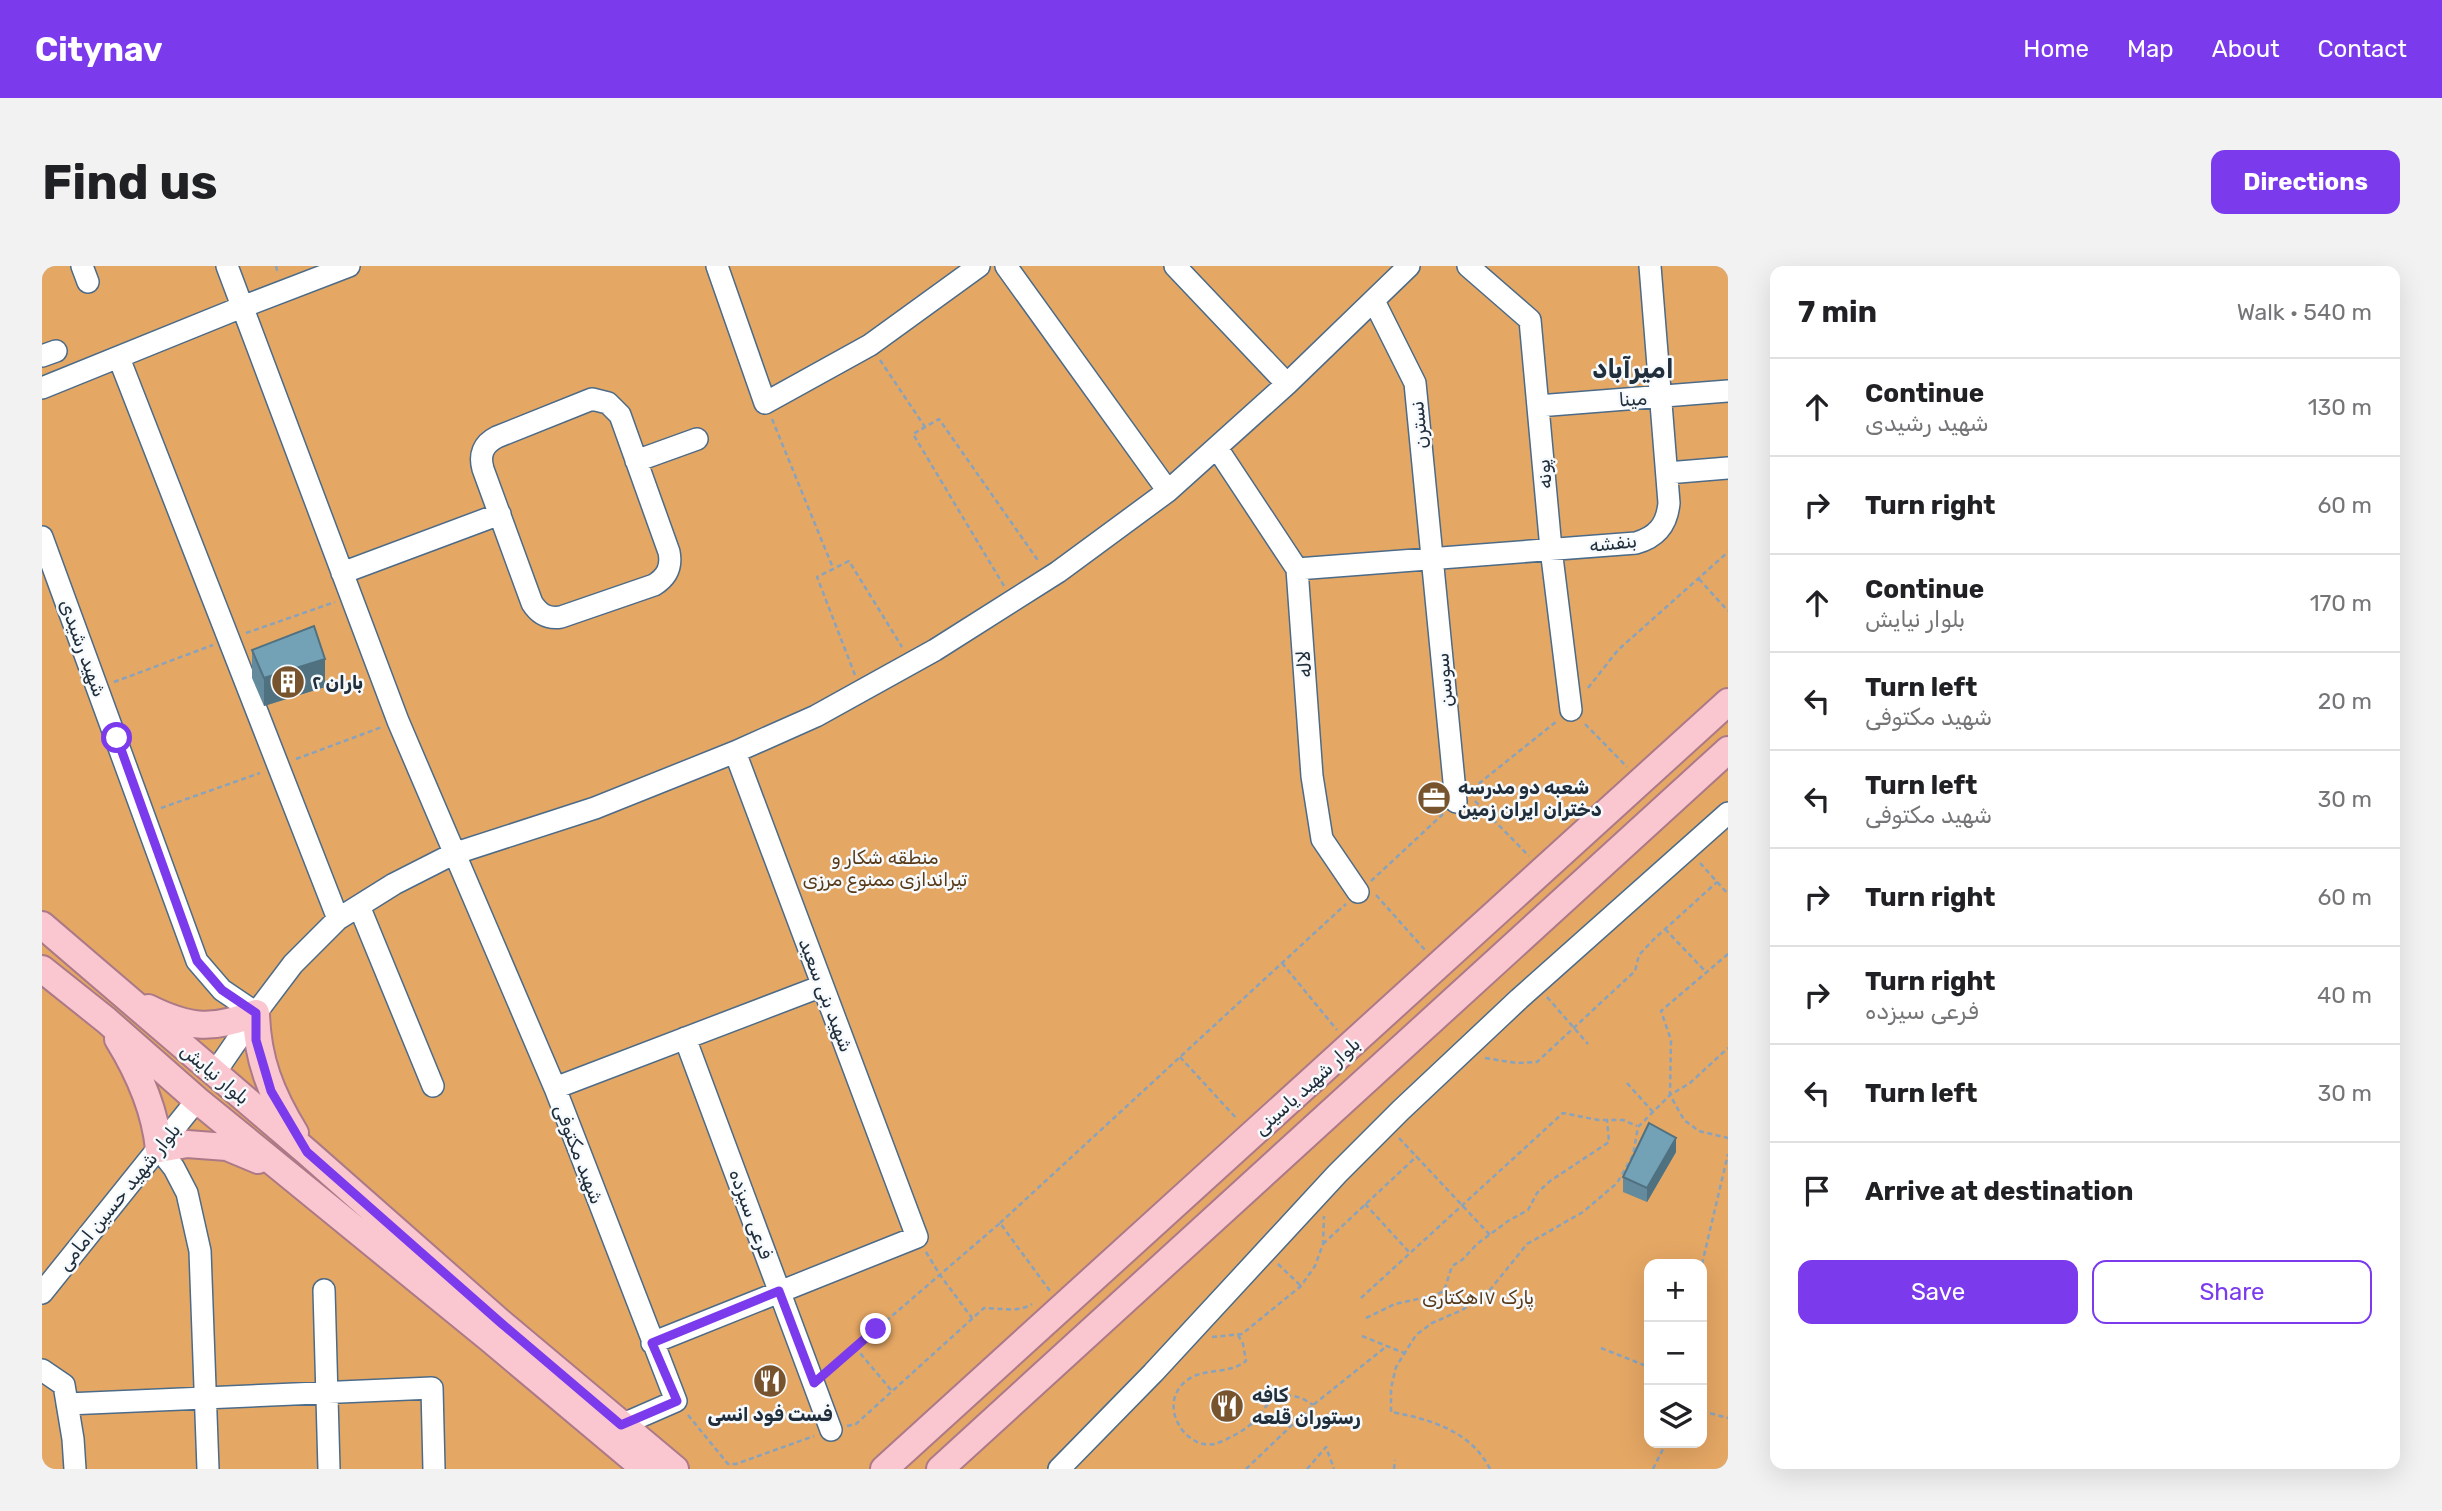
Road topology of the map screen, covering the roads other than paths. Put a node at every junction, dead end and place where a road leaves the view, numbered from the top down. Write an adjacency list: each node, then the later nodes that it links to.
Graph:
1 (227, 266): 11 (street, شهید مکتوفی)
2 (349, 266): 11 (street)
3 (717, 266): 4 (street)
4 (979, 266)
5 (1006, 266): 23 (street)
6 (1175, 266): 13 (street)
7 (1468, 266): 17 (street, پونه)
8 (1650, 266): 16 (street, بنفشه)
9 (1401, 269): 10 (street)
10 (1374, 301): 13 (street); 27 (street, نسترن)
11 (242, 306): 12 (street); 29 (street, شهید مکتوفی)
12 (119, 358): 14 (street); 39 (street)
13 (1287, 384): 19 (street)
14 (42, 388)
15 (1728, 391): 16 (street, مینا)
16 (1661, 397): 17 (street, مینا); 22 (street, بنفشه)
17 (1538, 406): 26 (street, پونه)
18 (696, 439): 20 (street)
19 (1217, 448): 23 (street); 28 (street, لاله)
20 (636, 461): 24 (street); 24 (street)
21 (1728, 468): 22 (street)
22 (1667, 473): 26 (street, بنفشه)
23 (1168, 491): 33 (street)
24 (500, 514): 29 (street)
25 (42, 537): 44 (street, شهید رشیدی)
26 (1551, 549): 27 (street, بنفشه); 31 (street, پونه)
27 (1433, 559): 28 (street, بنفشه); 34 (street, سوسن)
28 (1297, 569): 37 (street, لاله)
29 (342, 573): 36 (street, شهید مکتوفی)
30 (1728, 702): 72 (main road, بلوار شهید یاسینی)
31 (1571, 710)
32 (1728, 750): 73 (main road, بلوار شهید یاسینی)
33 (735, 752): 36 (street); 42 (street, شهید بنی سعید)
34 (1462, 797)
35 (1728, 813): 74 (street)
36 (453, 854): 38 (street); 49 (street, شهید مکتوفی)
37 (1367, 893)
38 (359, 906): 39 (street); 48 (street)
39 (338, 919): 44 (street)
40 (42, 925): 43 (main road, بلوار نیایش)
41 (42, 969): 45 (main road, بلوار نیایش)
42 (822, 986): 46 (street); 55 (street, شهید بنی سعید)
43 (124, 996): 44 (main road); 47 (main road, بلوار نیایش)
44 (256, 1013): 47 (street); 52 (main road)
45 (106, 1020): 50 (main road, بلوار نیایش); 51 (main road)
46 (685, 1038): 49 (street); 55 (street, فرعی سیزده)
47 (214, 1074): 52 (main road, بلوار نیایش)
48 (433, 1086)
49 (555, 1088): 58 (street, شهید مکتوفی)
50 (197, 1100): 51 (street, بلوار شهید حسین امامی); 53 (main road, بلوار نیایش)
51 (159, 1149): 53 (main road); 56 (street, بلوار شهید حسین امامی); 62 (street)
52 (307, 1152): 57 (main road, بلوار نیایش)
53 (290, 1175): 57 (main road, بلوار نیایش)
54 (324, 1290): 61 (street)
55 (779, 1291): 58 (street); 65 (street, فرعی سیزده)
56 (42, 1293)
57 (495, 1331): 59 (main road, بلوار نیایش)
58 (652, 1343): 64 (street, شهید مکتوفی)
59 (530, 1360): 64 (main road, بلوار نیایش); 70 (main road, بلوار نیایش)
60 (42, 1370): 63 (street)
61 (327, 1394): 62 (street); 68 (street); 69 (street)
62 (205, 1400): 63 (street); 67 (street)
63 (67, 1404): 66 (street)
64 (621, 1425): 71 (main road, بلوار نیایش)
65 (831, 1430)
66 (75, 1469)
67 (208, 1469)
68 (329, 1469)
69 (434, 1469)
70 (645, 1469)
71 (675, 1469)
72 (884, 1469)
73 (940, 1469)
74 (1059, 1469)

